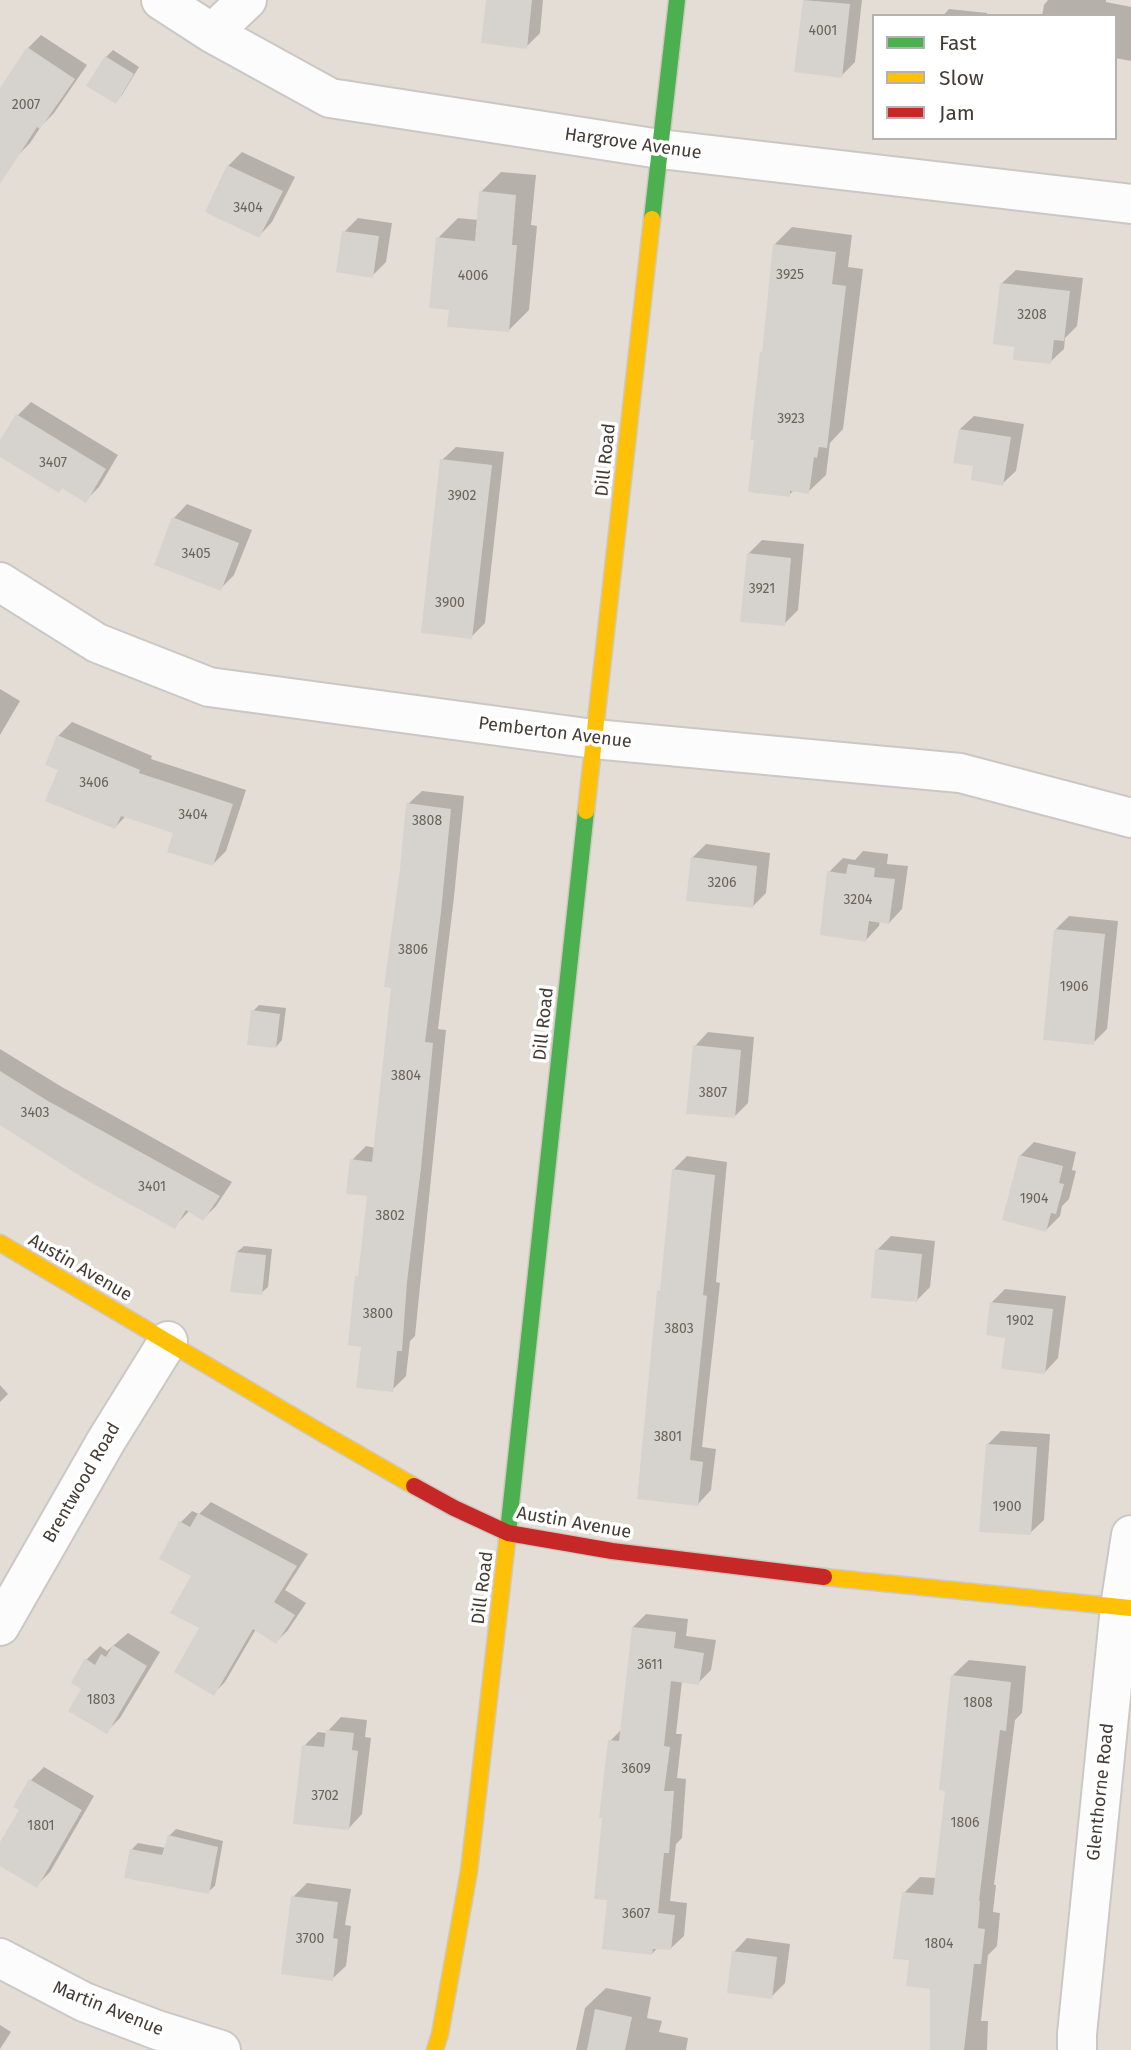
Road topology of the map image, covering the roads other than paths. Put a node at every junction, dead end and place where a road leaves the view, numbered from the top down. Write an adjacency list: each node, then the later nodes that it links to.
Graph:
1 (161, 0): 4 (street, Hargrove Avenue)
2 (247, 0): 4 (street)
3 (677, 0): 5 (street, Dill Road)
4 (212, 33): 5 (street, Hargrove Avenue)
5 (660, 149): 6 (street, Hargrove Avenue); 8 (street, Dill Road)
6 (1131, 204)
7 (0, 582): 8 (street, Pemberton Avenue)
8 (594, 739): 9 (street, Pemberton Avenue); 12 (street, Dill Road)
9 (1131, 818)
10 (0, 1243): 11 (street, Austin Avenue)
11 (168, 1341): 12 (street, Austin Avenue); 15 (street, Brentwood Road)
12 (508, 1533): 14 (street, Austin Avenue); 18 (street, Dill Road)
13 (1131, 1535): 14 (street, Glenthorne Road)
14 (1126, 1608): 19 (street, Glenthorne Road)
15 (0, 1626)
16 (0, 1958): 17 (street, Martin Avenue)
17 (221, 2050)
18 (435, 2050)
19 (1077, 2050)

